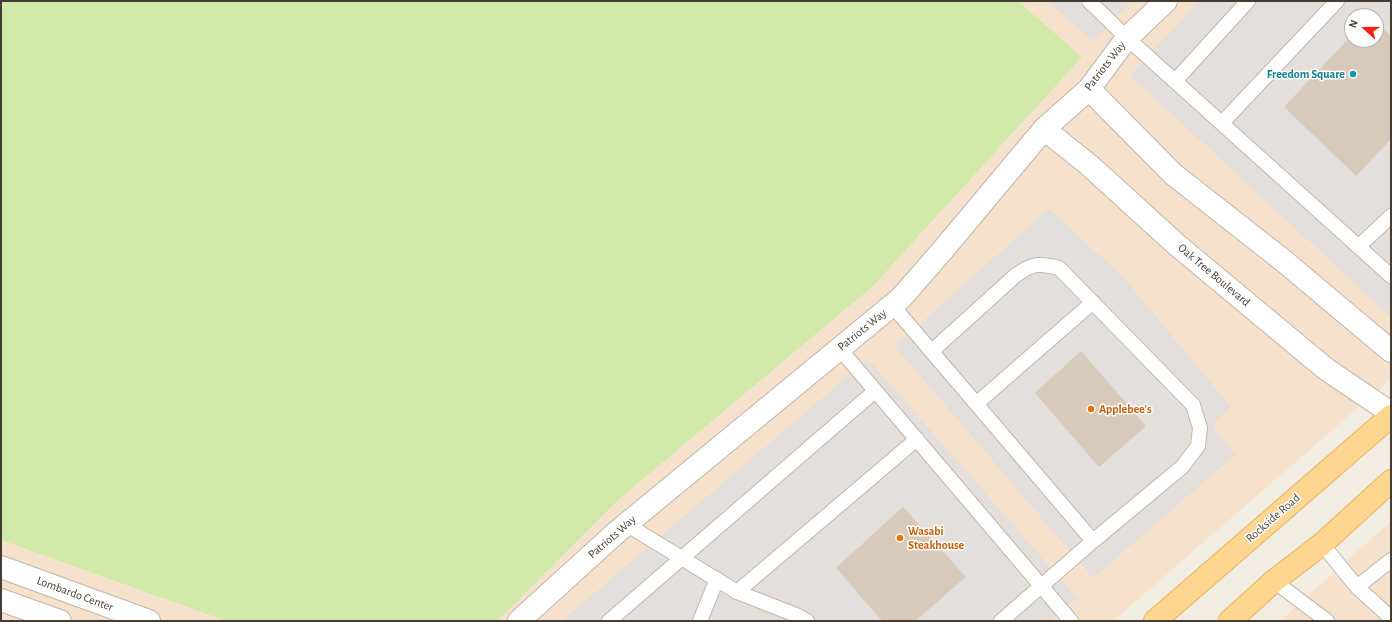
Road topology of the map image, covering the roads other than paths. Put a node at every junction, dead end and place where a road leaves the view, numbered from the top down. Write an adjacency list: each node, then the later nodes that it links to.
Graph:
1 (1090, 1): 5 (lane)
2 (1166, 1): 5 (street, Patriots Way)
3 (1248, 1): 6 (lane)
4 (1336, 1): 8 (lane)
5 (1127, 38): 6 (lane); 7 (street, Patriots Way)
6 (1175, 81): 8 (lane)
7 (1089, 89): 9 (street, Patriots Way); 16 (street)
8 (1222, 124): 11 (lane)
9 (1044, 129): 14 (street, Patriots Way); 20 (street, Oak Tree Boulevard)
10 (1391, 216): 11 (lane)
11 (1358, 246): 12 (lane)
12 (1391, 276)
13 (1093, 302): 17 (lane); 19 (lane); 25 (lane)
14 (892, 306): 15 (street, Patriots Way); 17 (lane)
15 (839, 348): 18 (lane); 24 (street, Patriots Way)
16 (1391, 351)
17 (932, 352): 19 (lane)
18 (875, 391): 22 (lane); 27 (lane)
19 (976, 404): 25 (lane)
20 (1391, 413)
21 (1391, 416): 45 (main road, Rockside Road)
22 (916, 439): 32 (lane); 34 (lane)
23 (1391, 481): 26 (main road)
24 (626, 524): 27 (lane); 39 (street, Patriots Way)
25 (1093, 541): 32 (lane)
26 (1322, 544): 31 (main road); 33 (lane)
27 (683, 558): 30 (lane); 40 (lane)
28 (1391, 560): 33 (lane)
29 (1, 567): 38 (street, Lombardo Center)
30 (717, 579): 34 (lane); 41 (lane)
31 (1274, 581): 46 (main road); 47 (lane)
32 (1041, 586): 43 (lane); 44 (lane)
33 (1357, 587): 36 (lane)
34 (737, 592): 42 (lane)
35 (1, 600): 37 (street)
36 (1391, 618)
37 (60, 621)
38 (149, 621)
39 (519, 621)
40 (609, 621)
41 (700, 621)
42 (807, 621)
43 (1001, 621)
44 (1071, 621)
45 (1155, 621)
46 (1230, 621)
47 (1327, 621)

